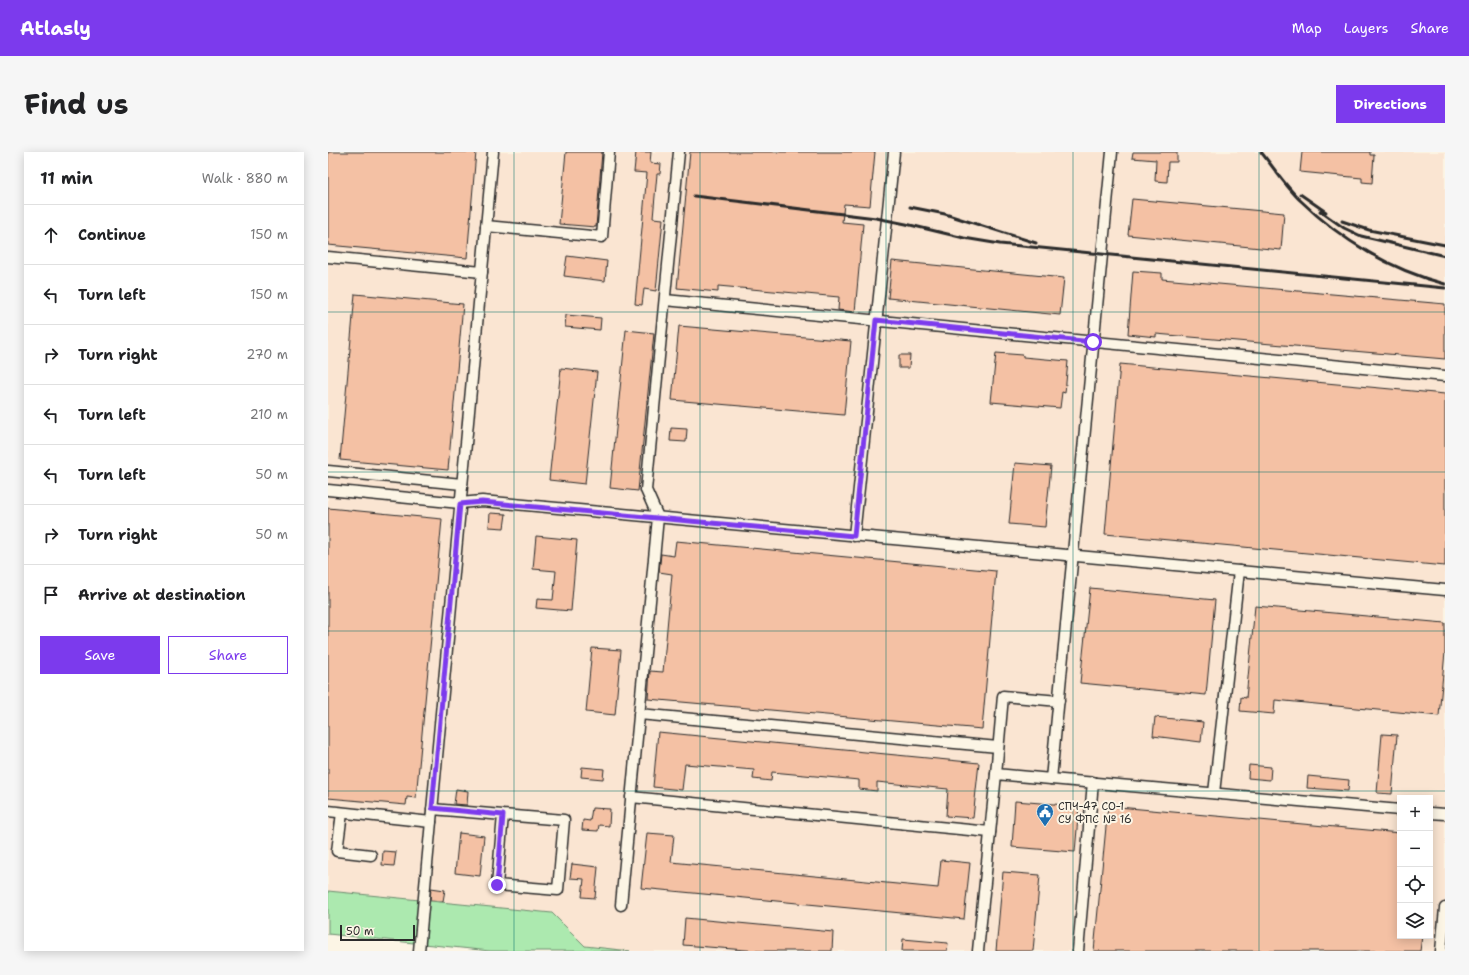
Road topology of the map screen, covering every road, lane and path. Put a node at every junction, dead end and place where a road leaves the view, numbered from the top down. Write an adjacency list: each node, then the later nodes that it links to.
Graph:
1 (492, 152): 6 (lane)
2 (609, 152): 6 (lane)
3 (679, 152): 9 (lane)
4 (894, 152): 10 (lane)
5 (1112, 152): 11 (lane)
6 (486, 226): 8 (lane)
7 (328, 257): 8 (lane)
8 (482, 272): 14 (lane)
9 (665, 300): 10 (lane); 17 (lane)
10 (876, 320): 11 (lane); 18 (lane)
11 (1093, 342): 12 (lane); 19 (lane)
12 (1445, 376)
13 (328, 471): 14 (lane)
14 (462, 484): 16 (lane)
15 (328, 490): 16 (lane)
16 (460, 504): 17 (lane); 30 (lane)
17 (658, 517): 18 (lane); 23 (lane)
18 (854, 536): 19 (lane)
19 (1073, 556): 20 (lane); 22 (lane)
20 (1239, 571): 21 (lane); 28 (lane)
21 (1445, 590)
22 (1058, 701): 24 (lane); 26 (lane)
23 (639, 714): 24 (lane); 29 (lane)
24 (998, 747): 25 (lane)
25 (996, 774): 26 (lane); 38 (lane)
26 (1051, 779): 27 (lane)
27 (1093, 782): 28 (lane); 44 (lane)
28 (1214, 793): 31 (lane)
29 (631, 797): 38 (lane); 40 (lane)
30 (432, 808): 36 (lane); 37 (lane)
31 (1397, 810)
32 (328, 811): 33 (lane)
33 (342, 813): 37 (lane); 39 (lane)
34 (1433, 813): 35 (lane)
35 (1445, 814)
36 (503, 815): 36 (lane)
37 (431, 822): 42 (lane)
38 (990, 832): 43 (lane)
39 (371, 855)
40 (621, 905)
41 (1445, 908): 45 (lane)
42 (419, 951)
43 (978, 951)
44 (1078, 951)
45 (1441, 951)

